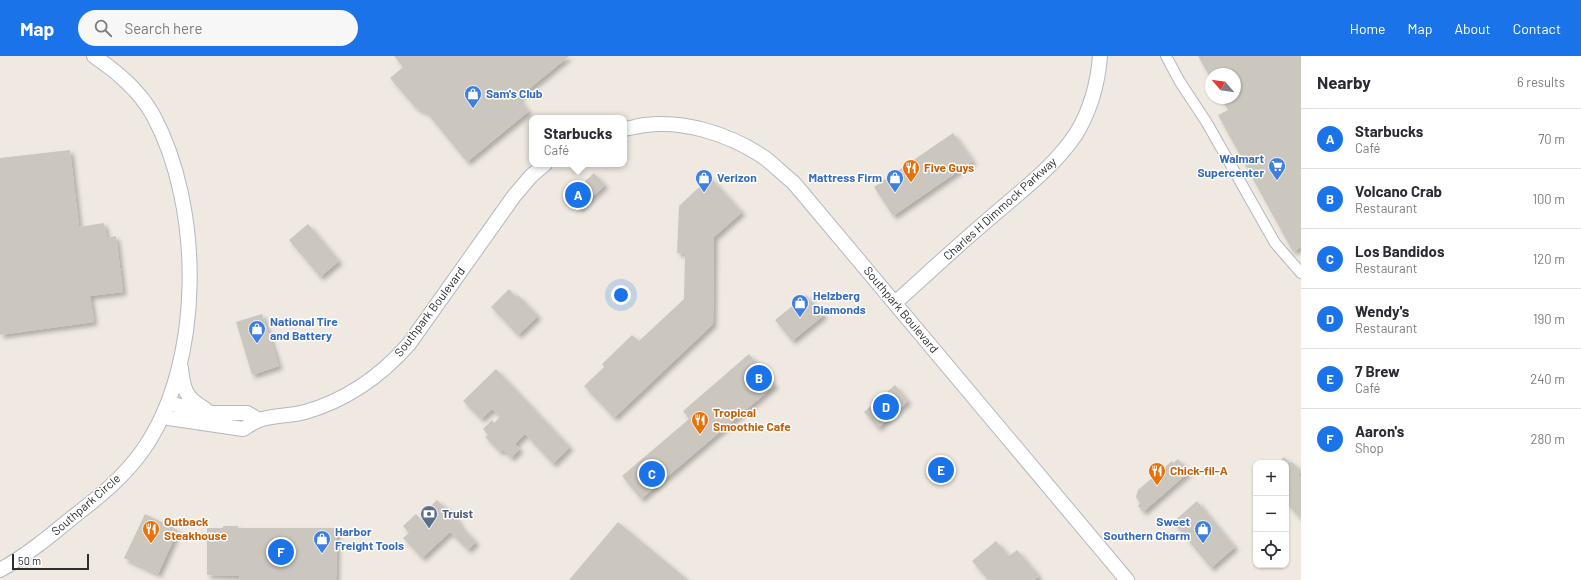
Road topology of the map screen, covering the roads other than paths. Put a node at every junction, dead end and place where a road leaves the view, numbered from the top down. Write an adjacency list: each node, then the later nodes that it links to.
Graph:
1 (94, 56): 8 (street)
2 (1100, 56): 7 (street, Charles H Dimmock Parkway)
3 (1166, 56): 6 (street)
4 (627, 128): 7 (street, Southpark Boulevard)
5 (541, 167): 12 (street, Southpark Boulevard)
6 (1301, 272)
7 (894, 303): 14 (street, Southpark Boulevard)
8 (180, 361): 9 (street); 10 (street)
9 (168, 404): 10 (street); 11 (street, Southpark Circle)
10 (213, 413): 12 (street)
11 (162, 417): 12 (street, Southpark Boulevard); 13 (street, Southpark Circle)
12 (258, 420)
13 (0, 570)
14 (1127, 580)

